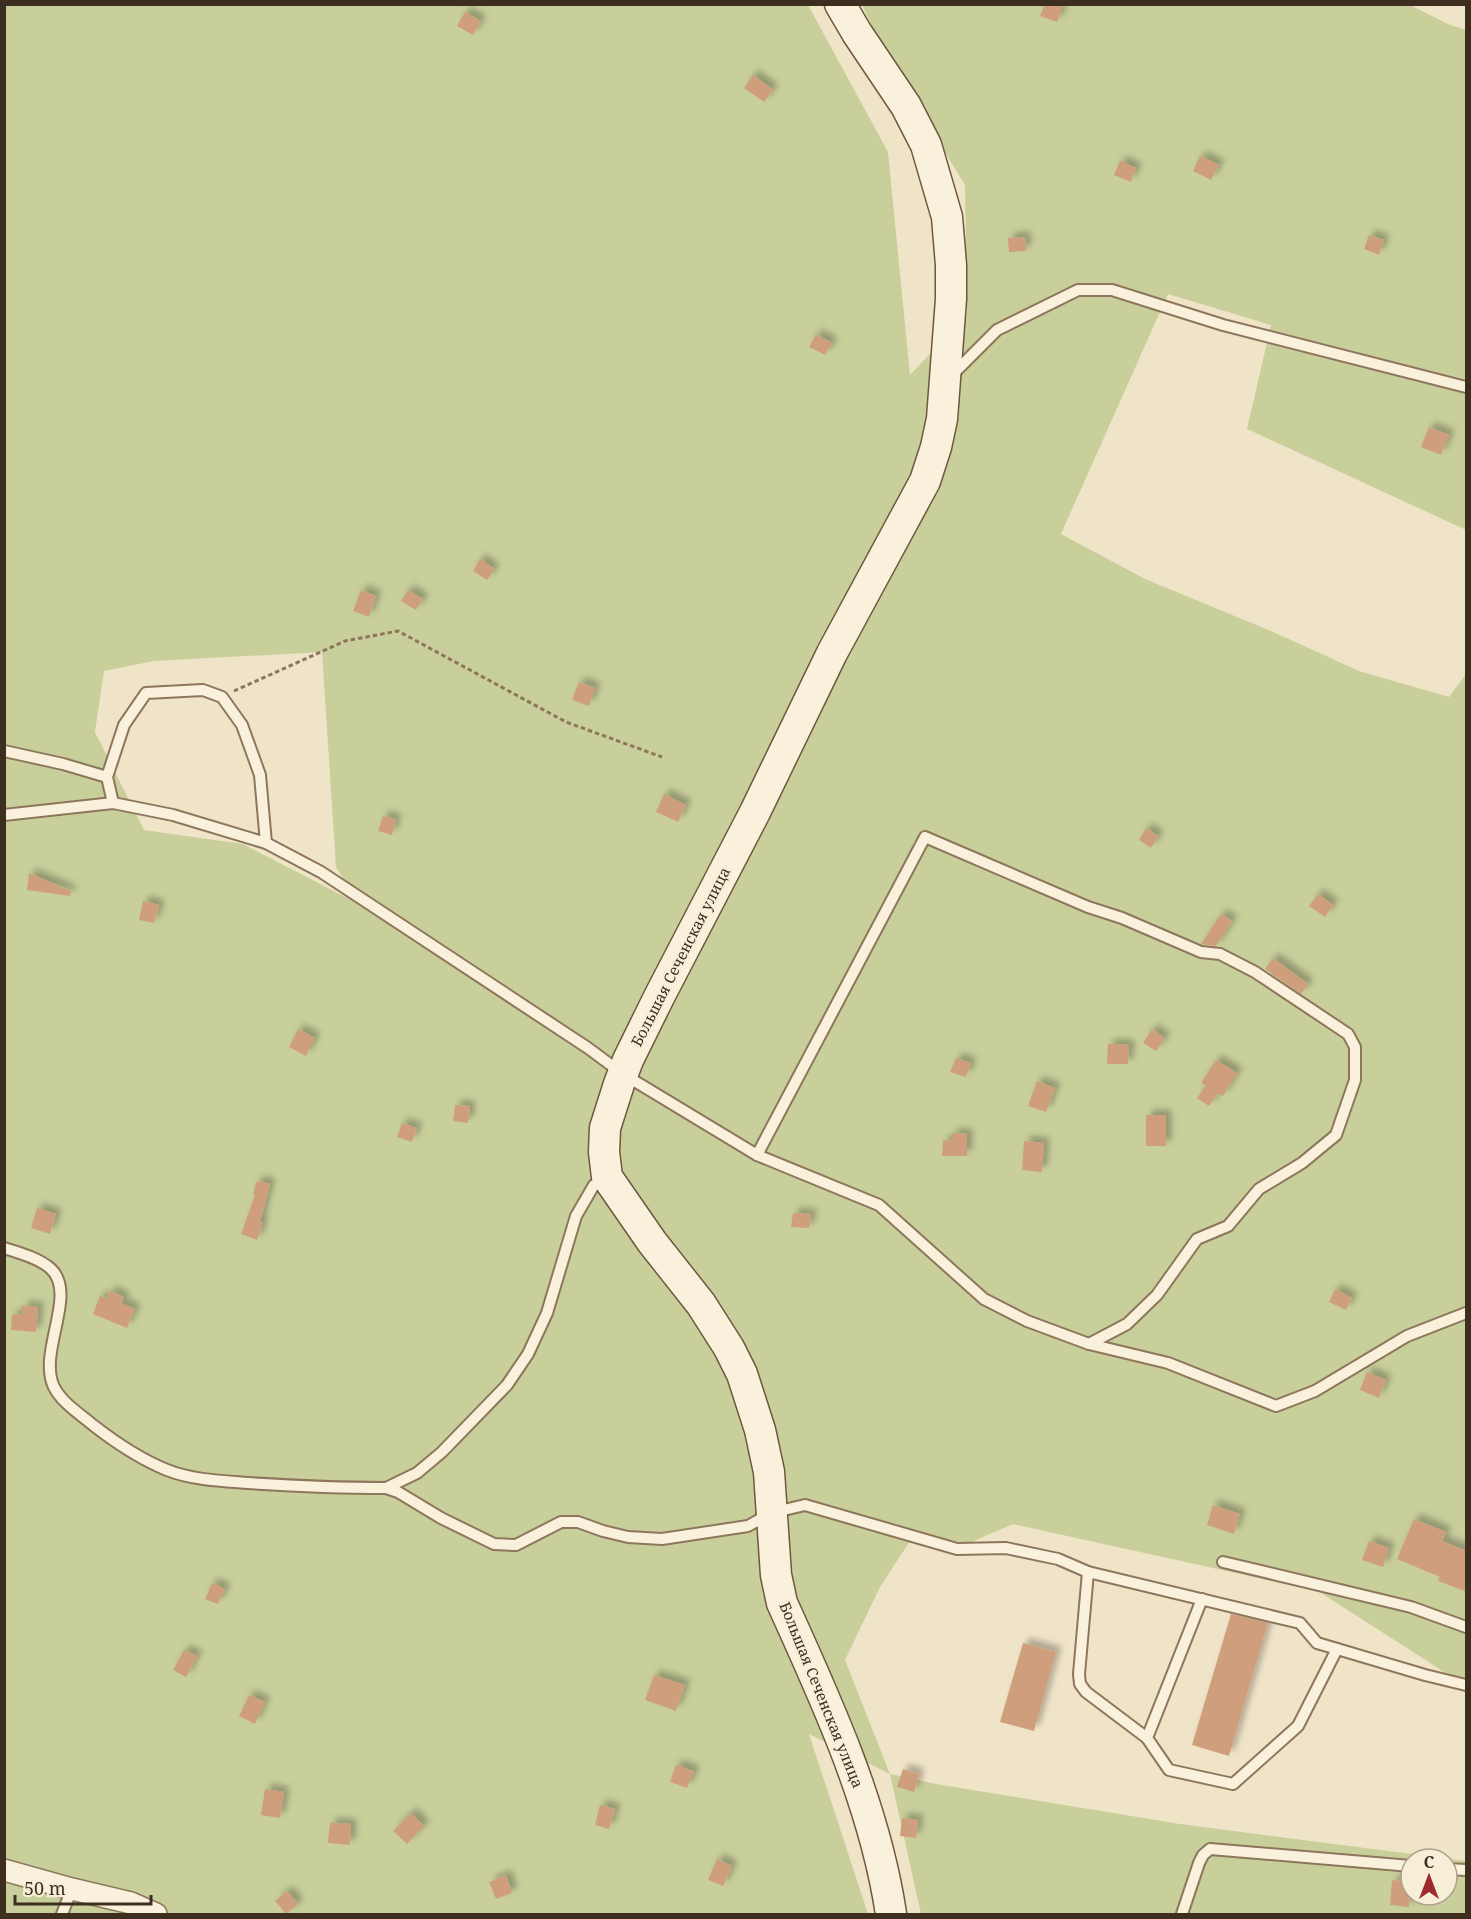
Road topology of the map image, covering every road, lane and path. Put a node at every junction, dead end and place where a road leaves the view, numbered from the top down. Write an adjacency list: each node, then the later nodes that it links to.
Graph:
1 (840, 4): 2 (street, Большая Сеченская улица)
2 (946, 381): 3 (lane); 11 (street, Большая Сеченская улица)
3 (1467, 387)
4 (222, 697): 6 (path); 7 (lane); 10 (lane)
5 (4, 750): 7 (lane)
6 (662, 756)
7 (107, 777): 8 (lane)
8 (113, 803): 9 (lane); 10 (lane)
9 (4, 815)
10 (266, 843): 11 (lane)
11 (623, 1074): 12 (lane); 13 (street, Большая Сеченская улица)
12 (757, 1155): 16 (lane); 16 (lane)
13 (607, 1177): 17 (lane); 18 (street, Большая Сеченская улица)
14 (4, 1248): 17 (lane)
15 (1467, 1313): 16 (lane)
16 (1089, 1344)
17 (386, 1488): 18 (lane)
18 (771, 1513): 20 (lane); 31 (street, Большая Сеченская улица)
19 (1223, 1562): 22 (lane)
20 (1088, 1572): 21 (lane); 25 (lane)
21 (1202, 1599): 23 (lane); 25 (lane)
22 (1467, 1627)
23 (1337, 1649): 24 (lane); 25 (lane)
24 (1467, 1685)
25 (1147, 1738)
26 (1399, 1865): 32 (lane)
27 (4, 1870): 28 (street)
28 (72, 1889): 29 (lane); 30 (street)
29 (62, 1914)
30 (156, 1914)
31 (891, 1914)
32 (1182, 1914)

